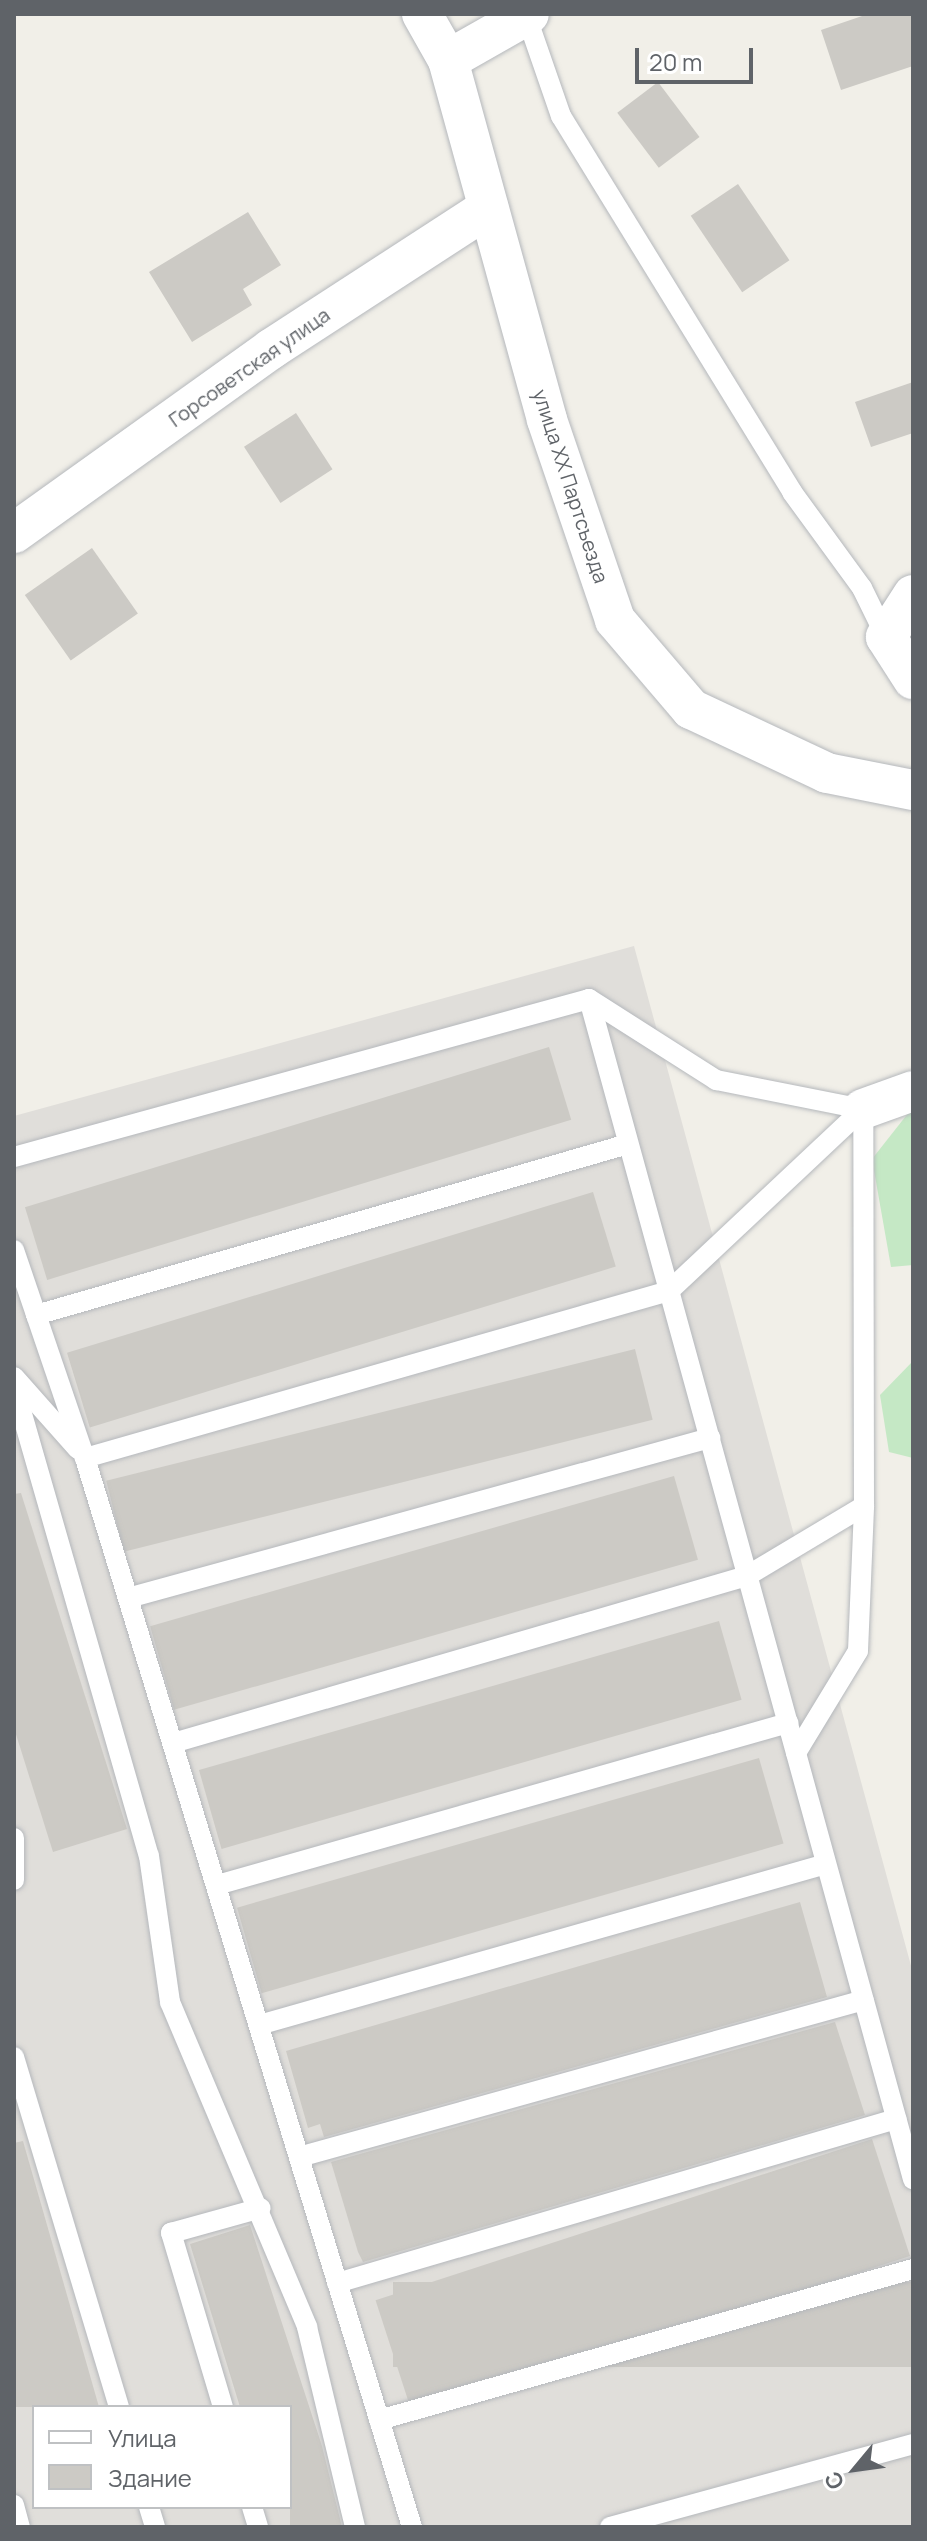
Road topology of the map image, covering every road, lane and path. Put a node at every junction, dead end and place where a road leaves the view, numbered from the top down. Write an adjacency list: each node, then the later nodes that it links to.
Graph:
1 (422, 14): 3 (street, улица XX Партсъезда)
2 (527, 15): 3 (street); 7 (lane)
3 (448, 60): 4 (street, улица XX Партсъезда)
4 (488, 208): 5 (street, Горсоветская улица); 9 (street, улица XX Партсъезда)
5 (14, 533)
6 (913, 595): 7 (street)
7 (886, 637): 8 (street)
8 (913, 679)
9 (913, 790)
10 (589, 999): 12 (lane); 13 (lane); 14 (lane)
11 (913, 1091): 12 (street)
12 (863, 1109): 16 (lane); 22 (lane)
13 (628, 1144): 16 (lane); 17 (lane)
14 (14, 1157)
15 (14, 1250): 17 (lane)
16 (669, 1291): 20 (lane); 21 (lane)
17 (36, 1315): 21 (lane)
18 (14, 1377): 21 (lane)
19 (14, 1386): 38 (lane)
20 (710, 1438): 23 (lane); 24 (lane)
21 (85, 1458): 24 (lane)
22 (864, 1506): 23 (lane); 27 (lane)
23 (747, 1576): 25 (lane); 26 (lane)
24 (128, 1598): 26 (lane)
25 (788, 1723): 27 (lane); 31 (lane)
26 (173, 1743): 31 (lane)
27 (796, 1753): 29 (lane)
28 (14, 1838): 30 (lane)
29 (826, 1864): 32 (lane); 33 (lane)
30 (14, 1880)
31 (217, 1885): 33 (lane)
32 (864, 2000): 35 (lane); 36 (lane)
33 (259, 2025): 36 (lane)
34 (14, 2057): 41 (lane)
35 (896, 2119): 37 (lane); 40 (lane)
36 (299, 2157): 40 (lane)
37 (913, 2179)
38 (261, 2208): 42 (lane); 47 (lane)
39 (913, 2269): 43 (lane)
40 (337, 2283): 43 (lane)
41 (118, 2405)
42 (222, 2405)
43 (379, 2420): 48 (lane)
44 (913, 2444): 49 (lane)
45 (14, 2505): 46 (lane)
46 (20, 2527)
47 (355, 2527)
48 (412, 2527)
49 (610, 2527)

